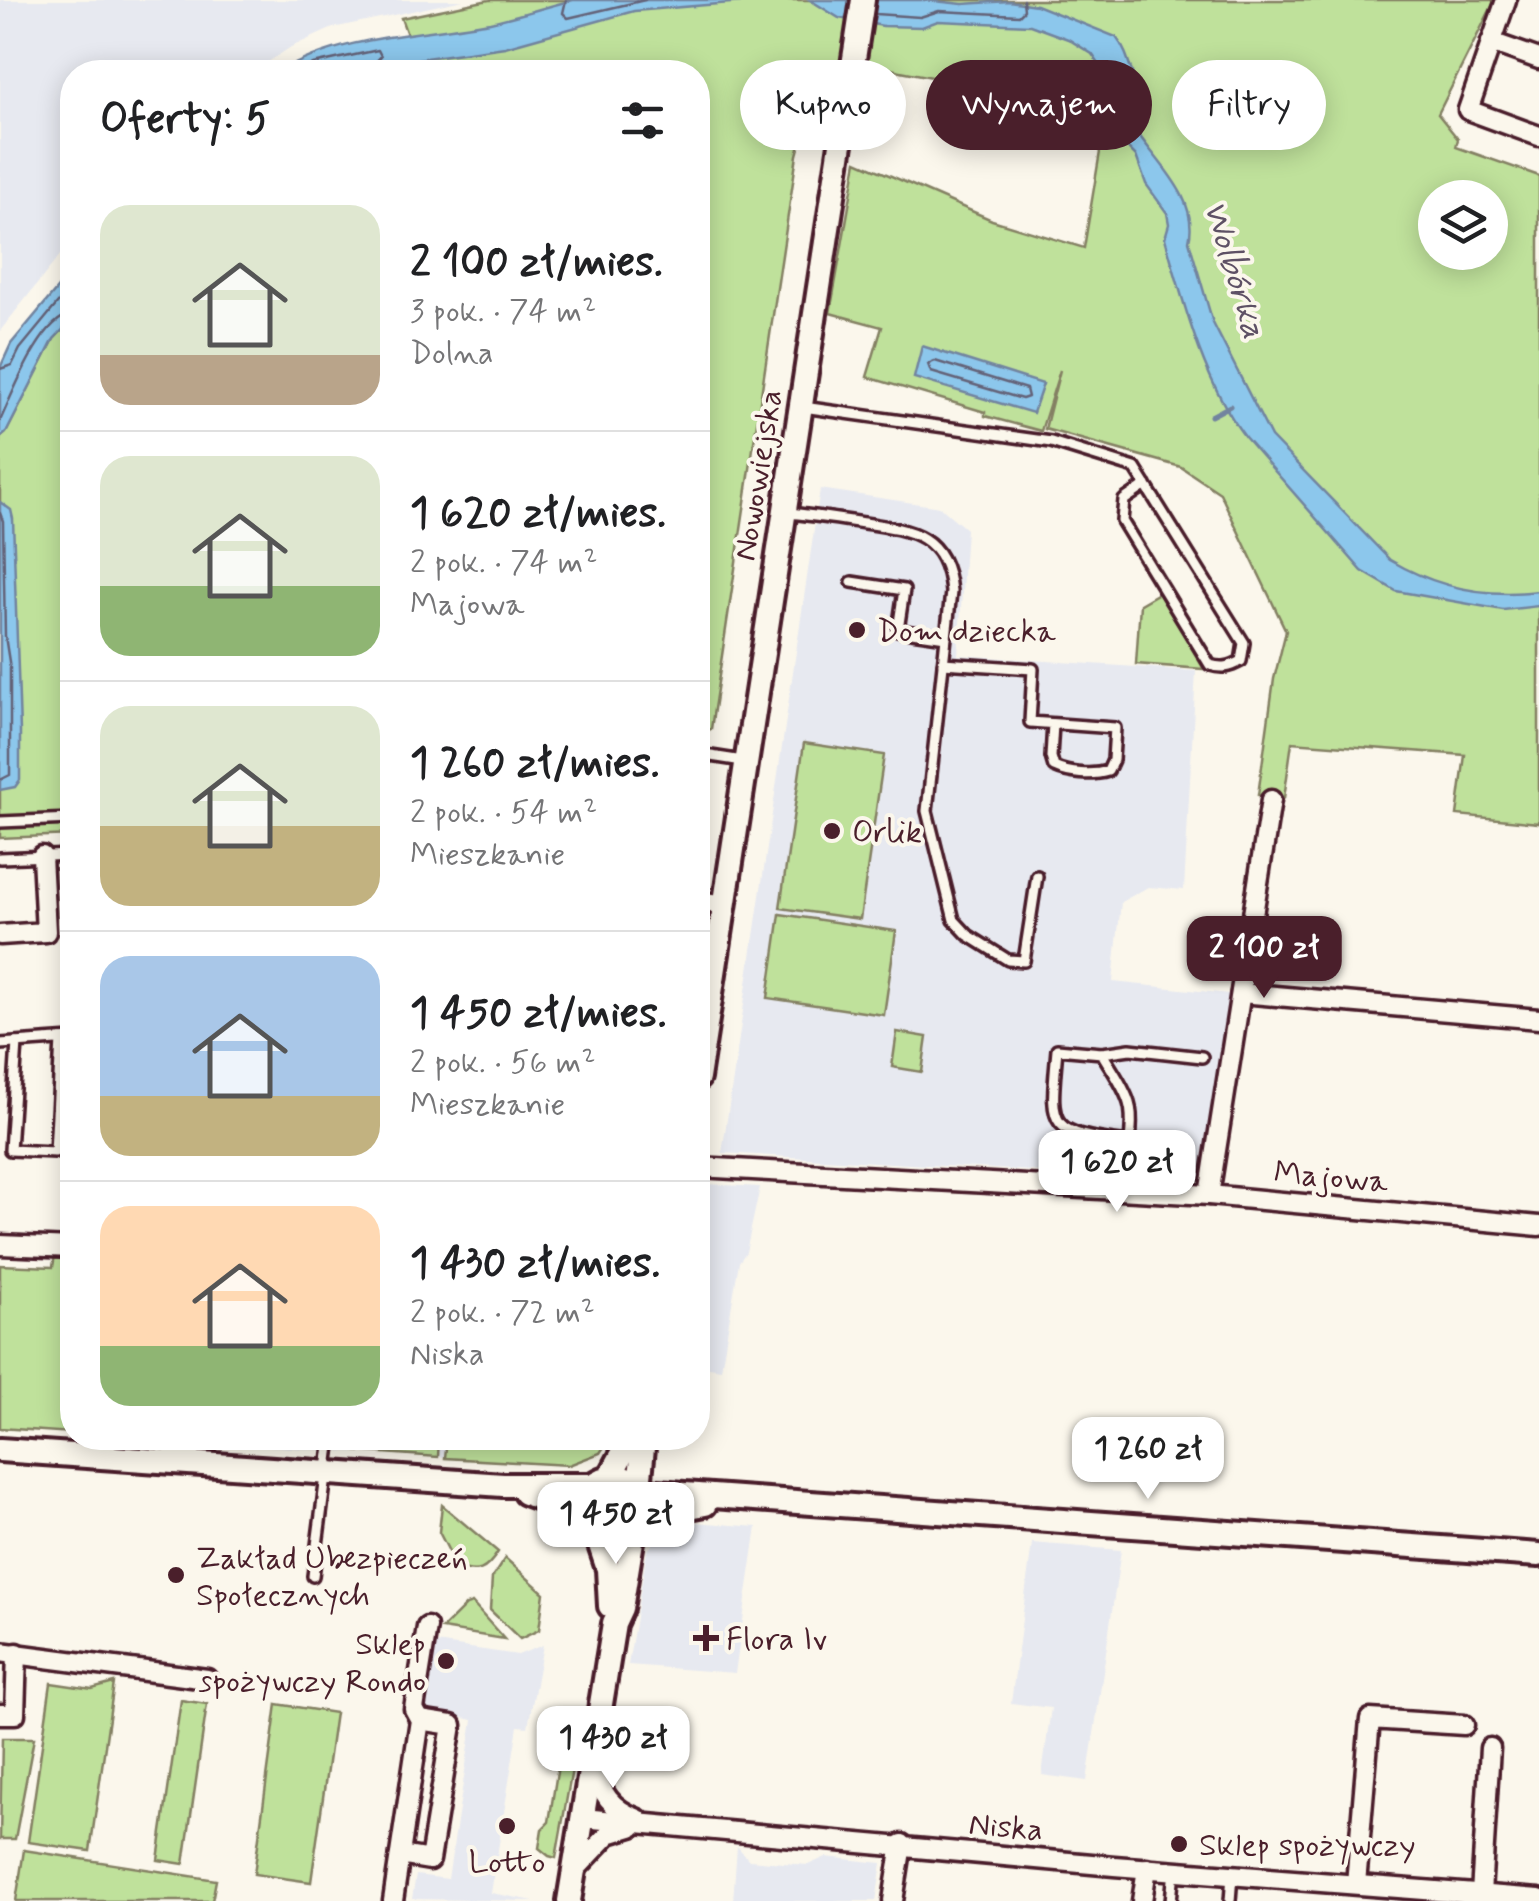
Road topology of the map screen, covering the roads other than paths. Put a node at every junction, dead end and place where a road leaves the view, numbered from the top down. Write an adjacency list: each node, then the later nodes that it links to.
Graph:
1 (863, 0): 6 (main road, Nowowiejska)
2 (1506, 0): 3 (street)
3 (1491, 42): 4 (street); 5 (street)
4 (1539, 59)
5 (1539, 136)
6 (800, 406): 7 (lane); 8 (main road, Nowowiejska)
7 (1146, 485): 7 (lane)
8 (784, 512): 10 (lane); 14 (main road, Nowowiejska)
9 (852, 582): 10 (lane)
10 (946, 637): 11 (lane)
11 (943, 663): 12 (lane); 21 (lane)
12 (1053, 724): 12 (lane)
13 (710, 756): 14 (lane)
14 (745, 762): 23 (main road, Nowowiejska)
15 (1271, 800): 25 (street)
16 (60, 819): 17 (lane)
17 (0, 822)
18 (60, 855): 19 (lane)
19 (42, 856): 20 (lane); 24 (street)
20 (0, 858)
21 (1038, 876)
22 (710, 903): 23 (street)
23 (724, 905): 26 (main road, Nowowiejska)
24 (0, 935)
25 (1241, 993): 27 (street); 37 (street)
26 (710, 998)
27 (1539, 1018)
28 (60, 1040): 29 (lane)
29 (17, 1043): 30 (lane); 33 (lane)
30 (0, 1044)
31 (1102, 1053): 32 (lane); 34 (lane); 34 (lane)
32 (1202, 1057)
33 (60, 1059)
34 (1128, 1143): 36 (lane)
35 (710, 1168): 36 (street, Majowa)
36 (1123, 1191): 37 (street, Majowa)
37 (1208, 1195): 38 (street, Majowa)
38 (1539, 1226)
39 (0, 1245): 40 (street)
40 (60, 1248)
41 (0, 1450): 45 (main road)
42 (330, 1450): 45 (lane)
43 (623, 1450): 46 (main road)
44 (643, 1450): 48 (main road)
45 (329, 1473): 47 (main road); 53 (lane)
46 (601, 1481): 47 (main road); 48 (main road); 50 (main road)
47 (502, 1485): 50 (main road)
48 (641, 1489): 49 (main road); 51 (main road)
49 (754, 1500): 51 (main road); 52 (main road)
50 (590, 1527): 51 (main road); 54 (main road)
51 (639, 1528): 54 (main road)
52 (1539, 1556)
53 (313, 1576)
54 (614, 1624): 62 (main road)
55 (426, 1628): 59 (street)
56 (8, 1652): 57 (street); 58 (street)
57 (207, 1678)
58 (0, 1714)
59 (420, 1720): 66 (street); 66 (street)
60 (1464, 1724): 71 (street)
61 (1490, 1748): 72 (street)
62 (593, 1754): 63 (main road); 64 (street, Niska)
63 (582, 1818): 64 (street, Niska); 69 (main road)
64 (652, 1825): 65 (street, Niska); 69 (street, Niska)
65 (902, 1844): 67 (street, Niska); 77 (street)
66 (400, 1855): 75 (street)
67 (1146, 1868): 68 (street, Niska); 78 (street)
68 (1174, 1870): 70 (street, Niska); 79 (lane)
69 (573, 1873): 76 (main road)
70 (1232, 1874): 71 (street, Niska); 80 (lane)
71 (1366, 1890): 73 (street, Niska)
72 (1481, 1894): 73 (street, Niska); 74 (street, Niska)
73 (1457, 1897)
74 (1539, 1899)
75 (393, 1901)
76 (569, 1901)
77 (893, 1901)
78 (1142, 1901)
79 (1170, 1901)
80 (1230, 1901)

